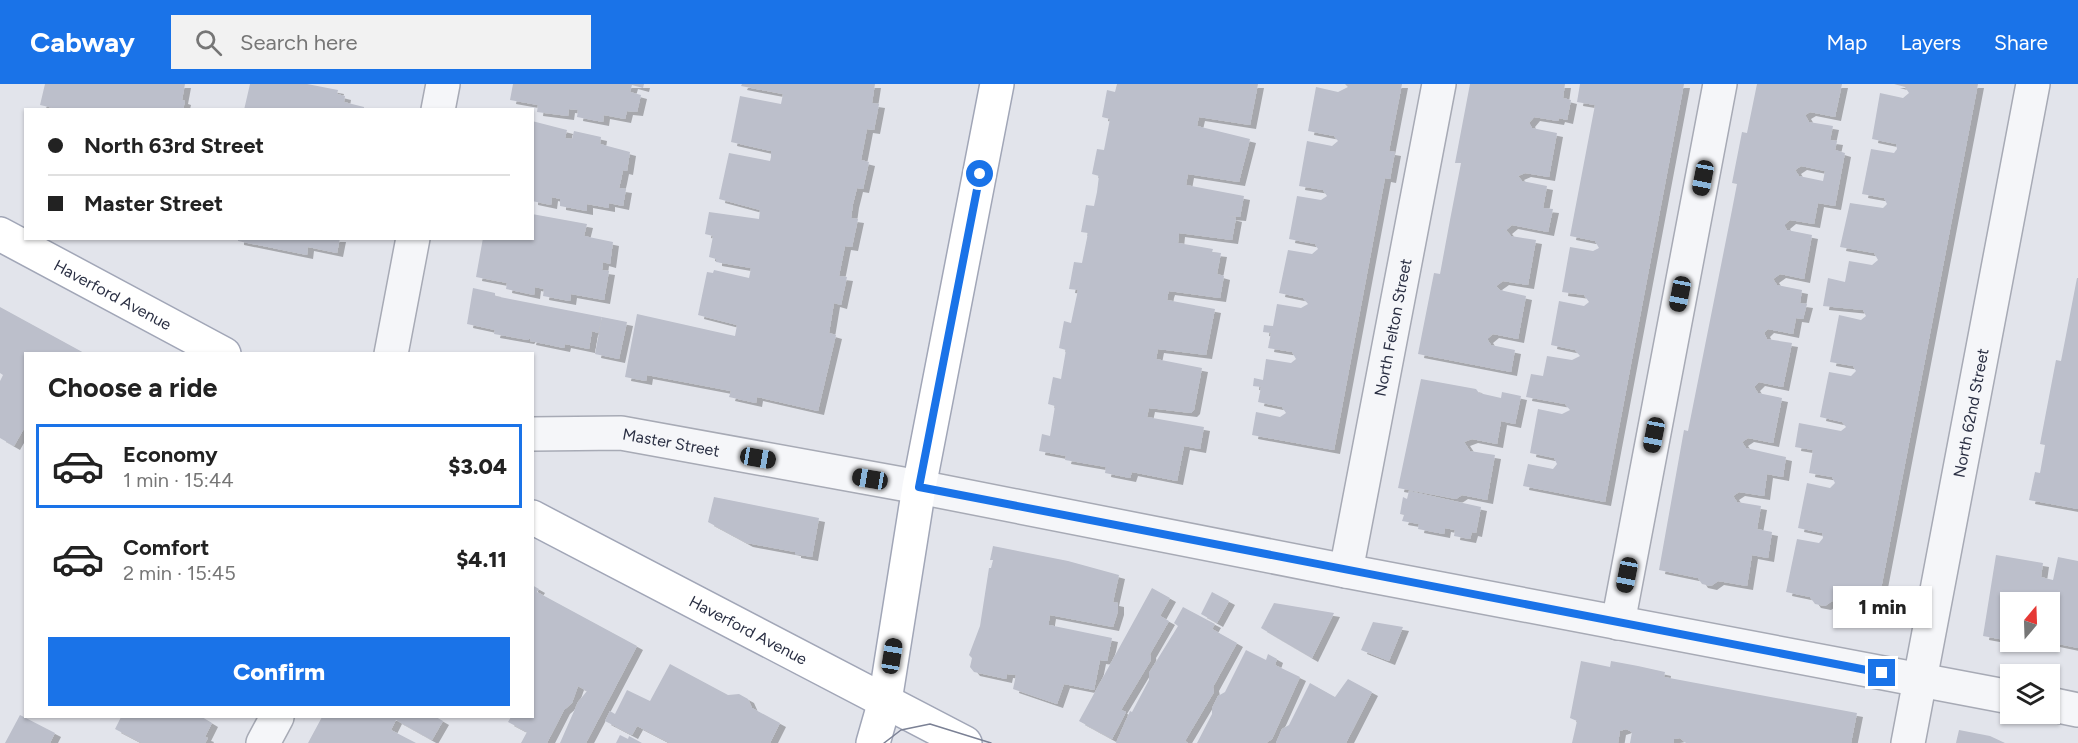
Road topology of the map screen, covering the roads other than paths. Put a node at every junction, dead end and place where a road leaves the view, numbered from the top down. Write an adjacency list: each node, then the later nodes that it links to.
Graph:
1 (443, 84): 6 (street)
2 (997, 84): 12 (main road)
3 (1439, 84): 14 (street, North Felton Street)
4 (1720, 84): 15 (street)
5 (2033, 84): 16 (street, North 62nd Street)
6 (438, 108)
7 (0, 234): 9 (main road, Haverford Avenue)
8 (413, 240): 10 (street)
9 (220, 352)
10 (391, 352)
11 (534, 434): 12 (street, Master Street)
12 (919, 487): 14 (street, Master Street); 18 (main road)
13 (534, 518): 18 (main road, Haverford Avenue)
14 (1346, 571): 15 (street, Master Street)
15 (1618, 623): 16 (street, Master Street)
16 (1920, 680): 17 (street, Master Street); 25 (street, North 62nd Street)
17 (2000, 695)
18 (885, 701): 23 (main road); 24 (main road, Haverford Avenue)
19 (2060, 706): 20 (street)
20 (2078, 710)
21 (276, 718): 22 (street)
22 (263, 743)
23 (873, 743)
24 (965, 743)
25 (1908, 743)

